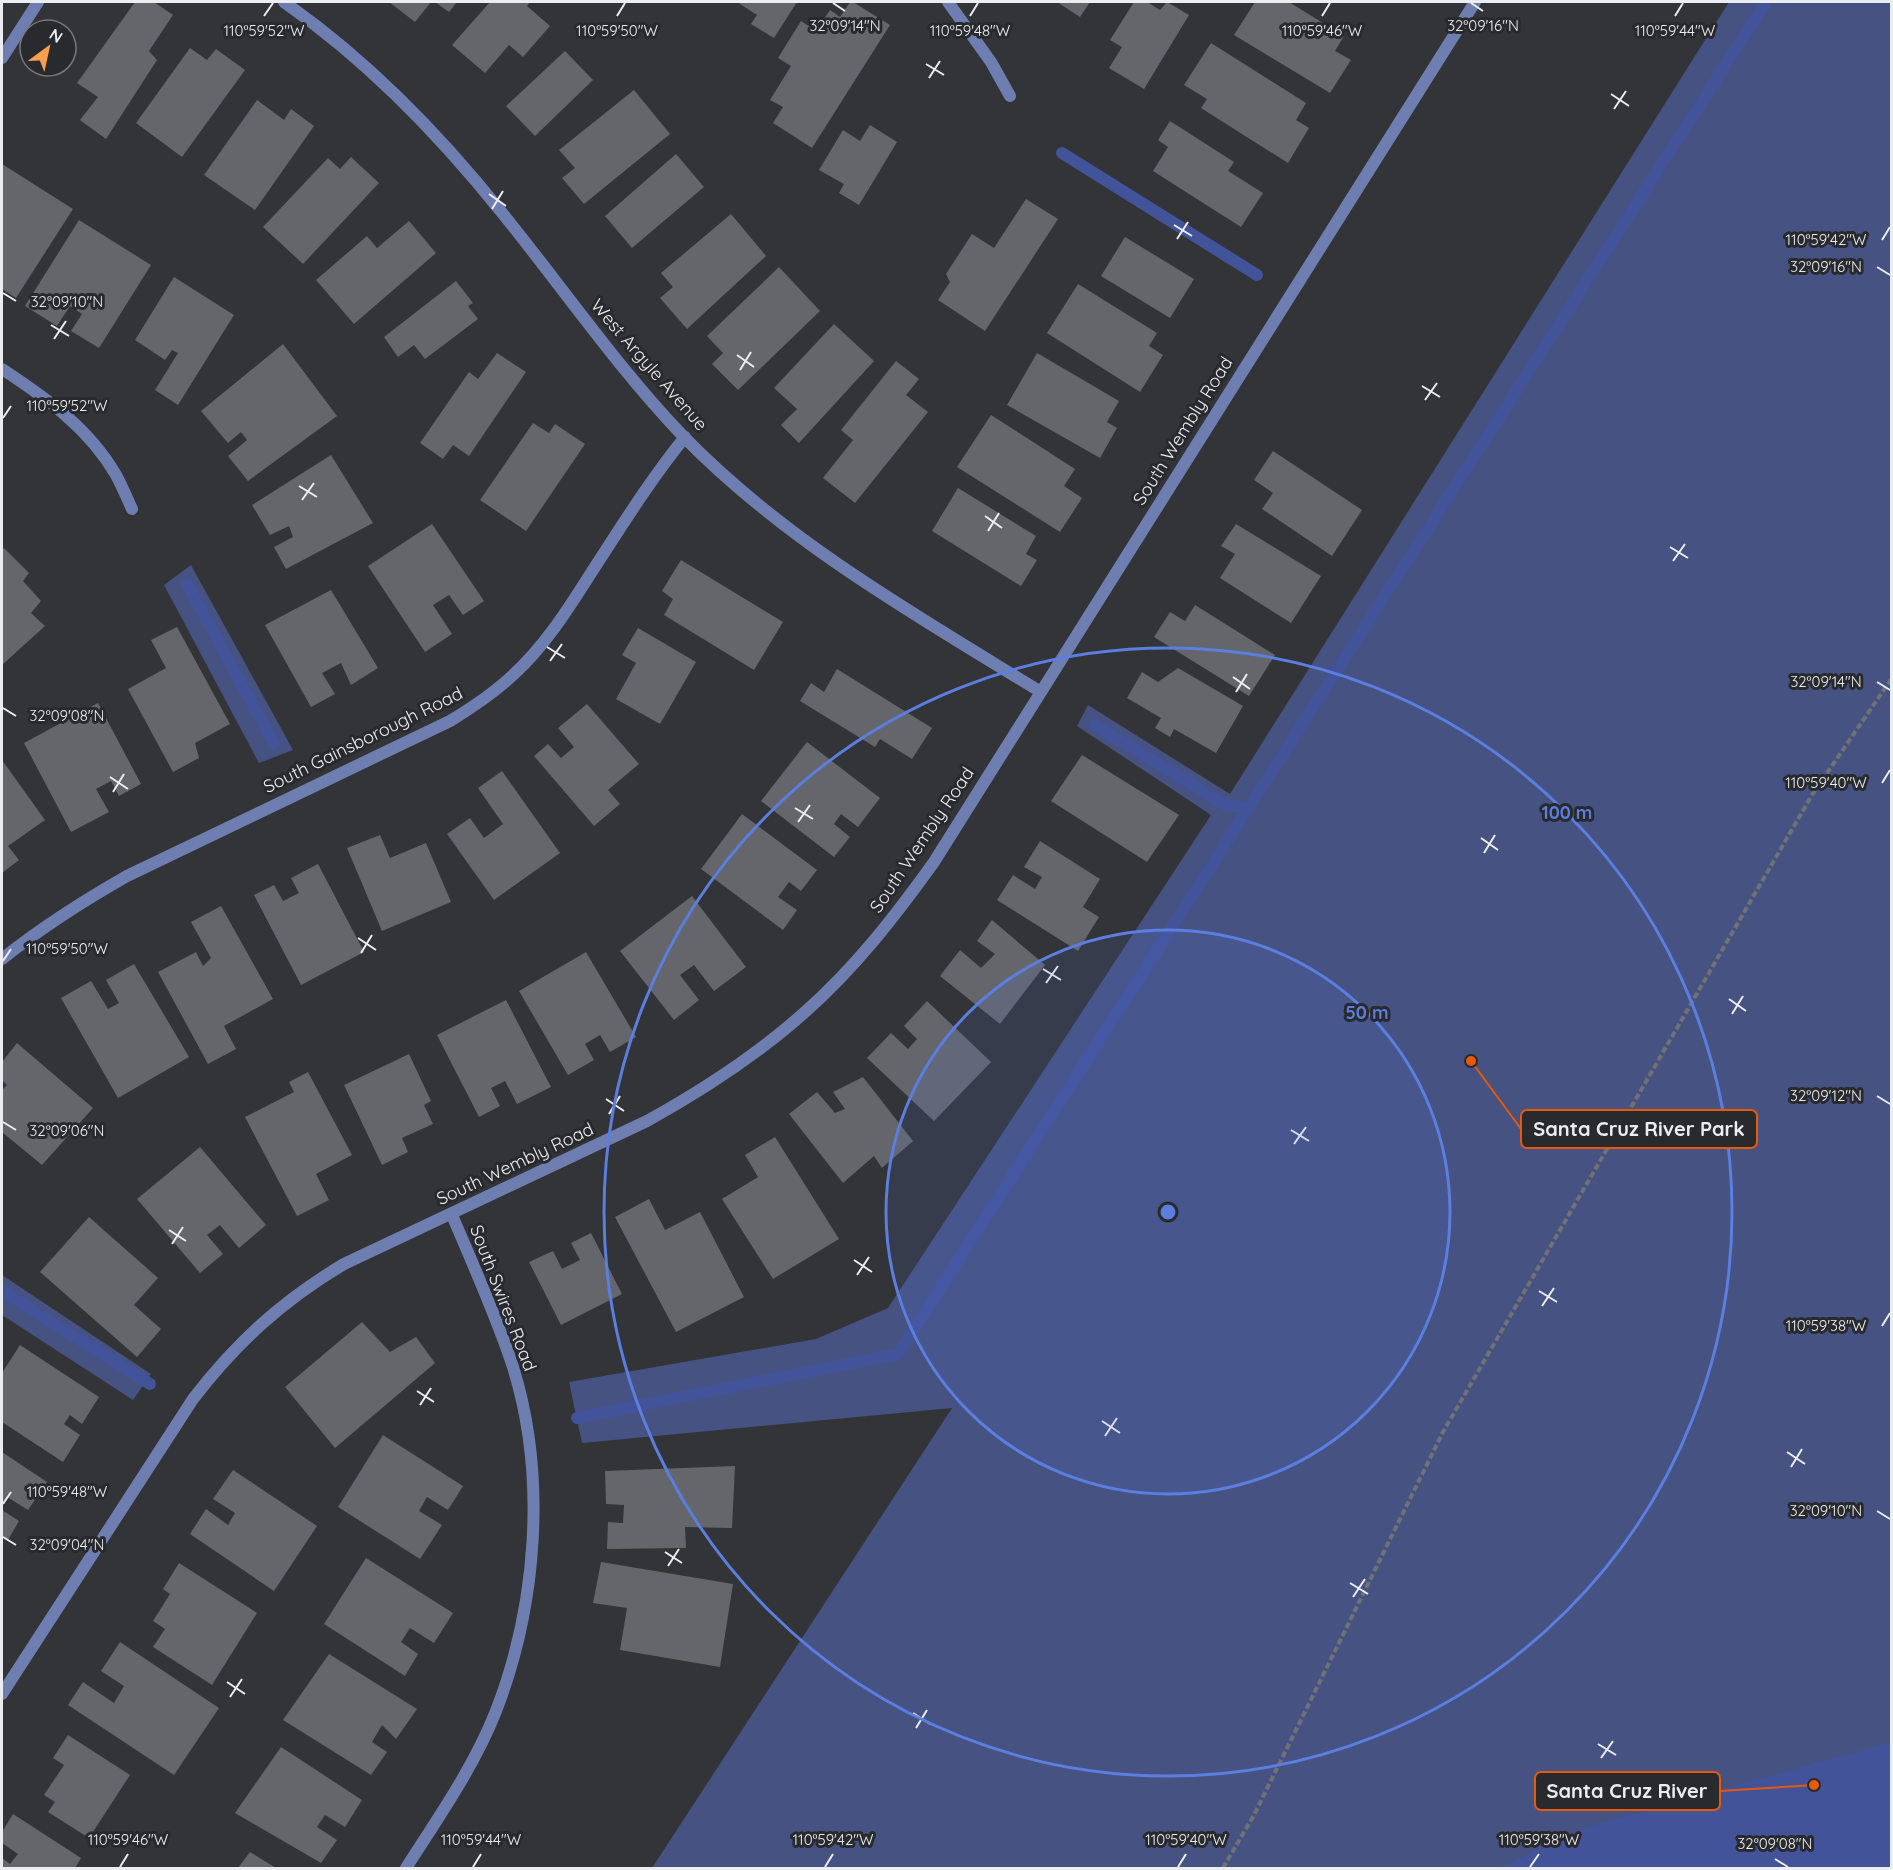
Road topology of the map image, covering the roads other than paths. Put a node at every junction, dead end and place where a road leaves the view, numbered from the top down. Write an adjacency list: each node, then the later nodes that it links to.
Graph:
1 (38, 2): 5 (street)
2 (284, 2): 8 (street, West Argyle Avenue)
3 (948, 2): 6 (street)
4 (1474, 2): 10 (street, South Wembly Road)
5 (2, 58)
6 (1011, 96)
7 (2, 369): 9 (street)
8 (685, 437): 10 (street, West Argyle Avenue); 11 (street, South Gainsborough Road)
9 (132, 509)
10 (1041, 693): 12 (street, South Wembly Road)
11 (2, 960)
12 (452, 1215): 13 (street, South Wembly Road); 14 (street, South Swires Road)
13 (2, 1694)
14 (406, 1869)

